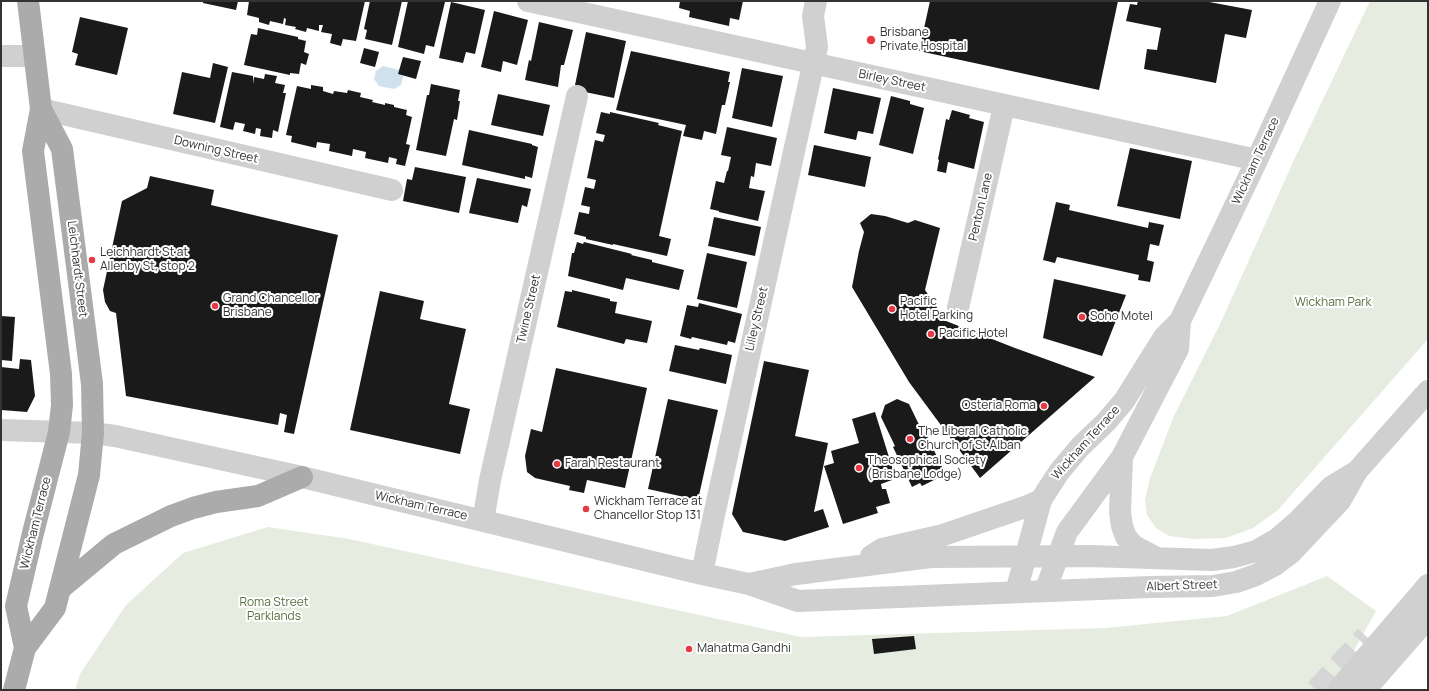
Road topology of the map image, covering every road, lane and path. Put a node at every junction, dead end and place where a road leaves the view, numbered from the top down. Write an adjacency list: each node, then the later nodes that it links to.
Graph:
1 (28, 1): 6 (main road, Leichhardt Street)
2 (528, 1): 7 (street, Birley Street)
3 (816, 1): 7 (street, Lilley Street)
4 (1330, 1): 11 (street, Wickham Terrace)
5 (1, 56): 6 (street)
6 (34, 56): 10 (main road, Leichhardt Street)
7 (814, 64): 9 (street, Birley Street); 29 (street, Lilley Street)
8 (577, 96): 23 (street, Twine Street)
9 (1004, 106): 11 (street, Birley Street); 13 (street, Penton Lane)
10 (41, 109): 12 (street, Downing Street); 17 (main road, Leichhardt Street); 18 (main road, Leichhardt Street)
11 (1257, 160): 14 (street, Wickham Terrace)
12 (392, 190)
13 (958, 308)
14 (1180, 321): 19 (street, Wickham Terrace); 22 (street, Wickham Terrace)
15 (1428, 391): 20 (street, Albert Street)
16 (1, 430): 17 (street)
17 (59, 432): 18 (street, Wickham Terrace); 38 (main road, Wickham Terrace)
18 (93, 434): 21 (street, Wickham Terrace); 32 (main road, Wickham Terrace)
19 (1122, 457): 25 (street, Wickham Terrace); 26 (street)
20 (1357, 471): 26 (street, Albert Street); 33 (street, Albert Street)
21 (302, 477): 23 (street, Wickham Terrace); 32 (main road)
22 (1041, 500): 24 (street, Wickham Terrace); 27 (street)
23 (483, 521): 29 (street, Wickham Terrace)
24 (1026, 556): 25 (street, Wickham Terrace); 27 (street, Wickham Terrace); 34 (street, Wickham Terrace)
25 (1058, 556): 26 (street, Albert Street); 33 (street, Wickham Terrace)
26 (1155, 558)
27 (859, 565): 30 (street, Wickham Terrace)
28 (1428, 572): 37 (street)
29 (702, 574): 30 (street, Wickham Terrace)
30 (748, 584): 35 (street, Wickham Terrace)
31 (1428, 585): 40 (street)
32 (61, 588): 38 (main road, Wickham Terrace)
33 (1045, 591): 34 (street, Albert Street)
34 (1016, 592): 35 (street, Albert Street)
35 (984, 594)
36 (1428, 613): 41 (street)
37 (1366, 636)
38 (25, 648): 39 (main road, Wickham Terrace)
39 (14, 690)
40 (1338, 690)
41 (1365, 690)

